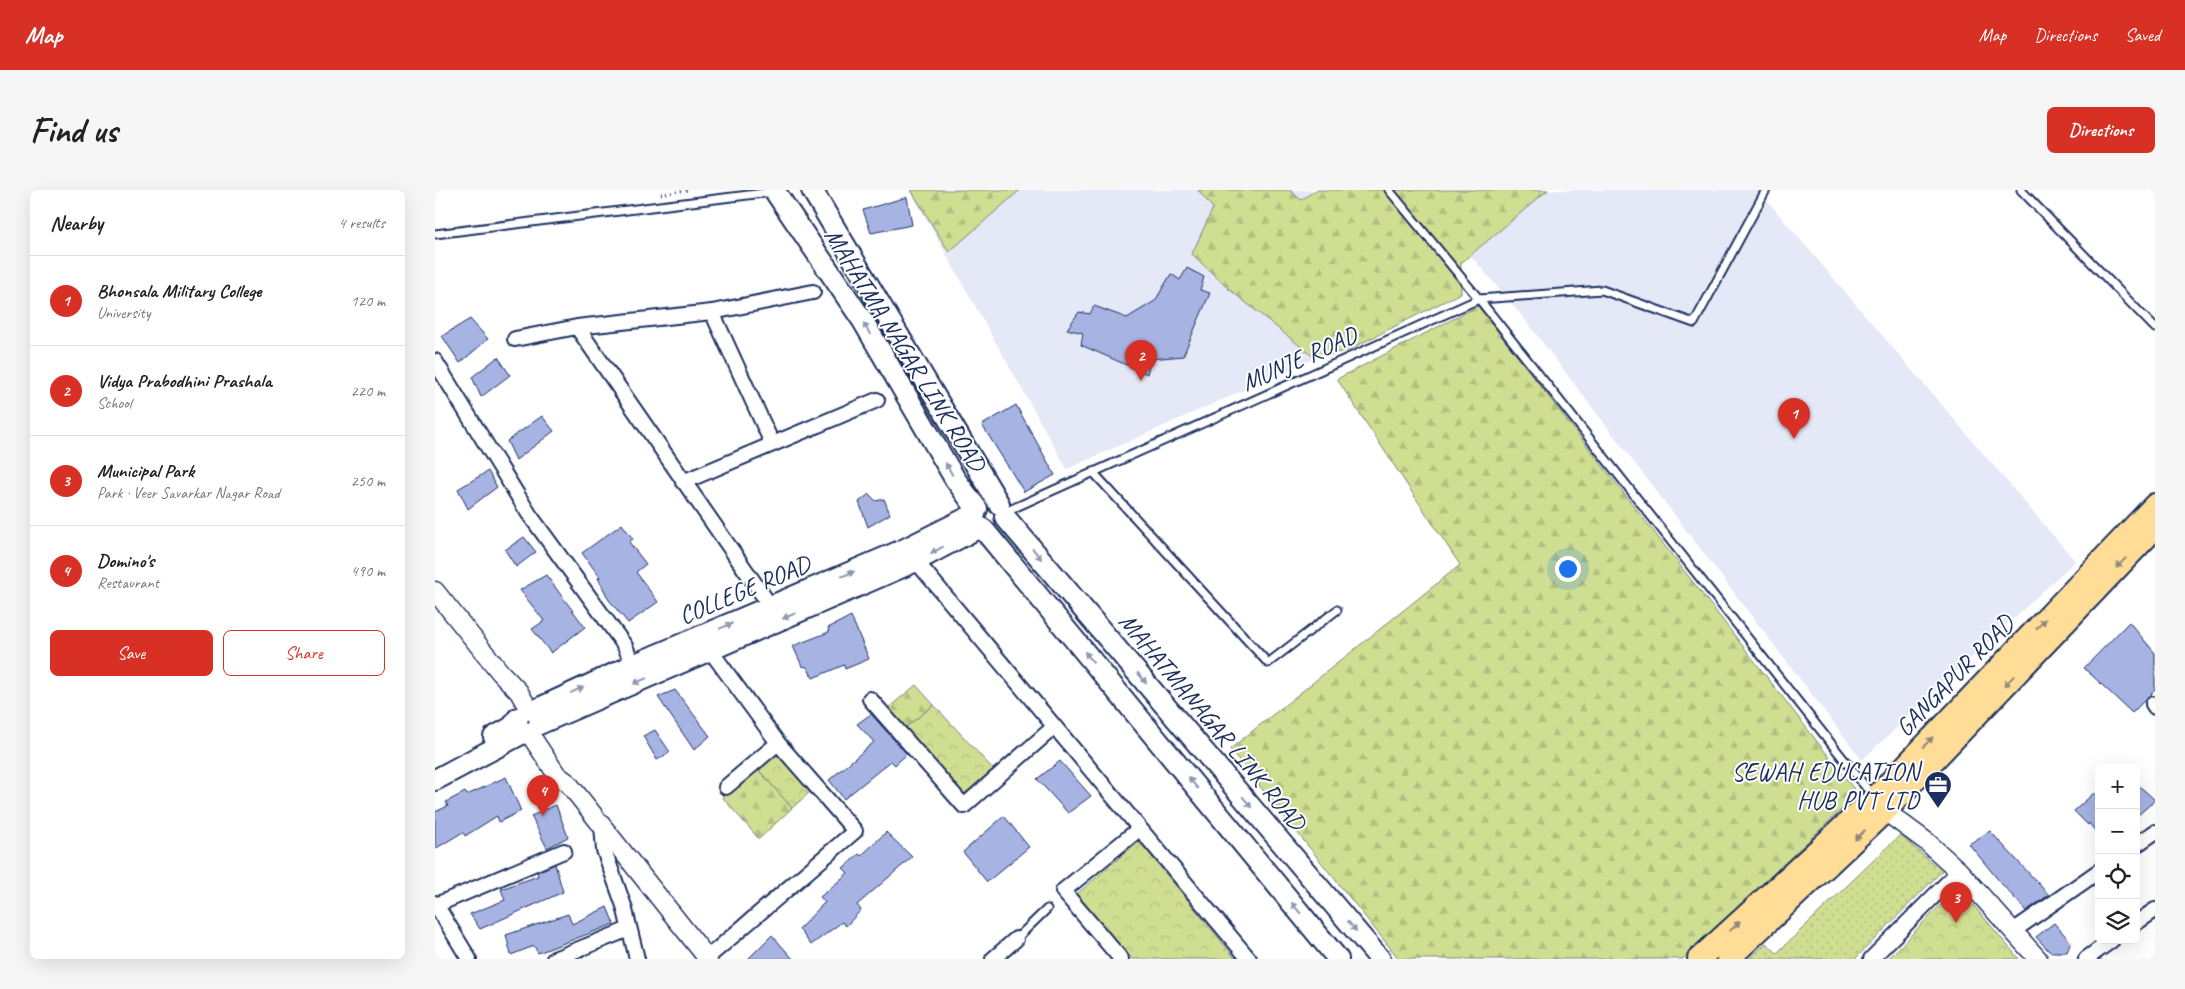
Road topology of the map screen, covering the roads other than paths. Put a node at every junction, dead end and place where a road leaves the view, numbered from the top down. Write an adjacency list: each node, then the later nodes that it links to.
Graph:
1 (812, 190): 19 (main road, MAHATMA NAGAR LINK ROAD)
2 (1389, 190): 8 (lane)
3 (1766, 190): 8 (lane, MUNJE ROAD)
4 (2021, 190): 11 (lane)
5 (777, 191): 6 (lane); 20 (main road, MAHATMA NAGAR LINK ROAD, one-way to 5)
6 (435, 234)
7 (813, 292): 9 (street)
8 (1479, 299): 16 (lane, MUNJE ROAD); 35 (lane)
9 (712, 312): 10 (street); 15 (street)
10 (577, 327): 12 (street); 17 (street)
11 (2155, 328)
12 (515, 339)
13 (435, 361): 27 (street)
14 (877, 400): 15 (street)
15 (772, 443): 17 (street)
16 (1093, 472): 19 (lane, MUNJE ROAD); 25 (lane)
17 (683, 482): 24 (street)
18 (2155, 505): 35 (main road, GANGAPUR ROAD, one-way to 18)
19 (1003, 511): 20 (main road); 20 (main road); 59 (main road, MAHATMANAGAR LINK ROAD, one-way to 59)
20 (979, 520): 22 (main road, COLLEGE ROAD, one-way to 22); 24 (main road, COLLEGE ROAD, one-way to 20); 58 (main road, one-way to 20)
21 (2155, 528): 35 (main road, GANGAPUR ROAD, one-way to 35)
22 (917, 561): 26 (main road, COLLEGE ROAD, one-way to 26); 30 (street)
23 (435, 591): 29 (street)
24 (771, 607): 27 (main road, COLLEGE ROAD, one-way to 24)
25 (1337, 610)
26 (710, 650): 29 (main road, COLLEGE ROAD, one-way to 29); 31 (street)
27 (633, 665): 29 (main road, COLLEGE ROAD, one-way to 27)
28 (870, 698): 30 (street)
29 (529, 721): 32 (main road, COLLEGE ROAD); 33 (main road, COLLEGE ROAD); 36 (street)
30 (1054, 727): 37 (street)
31 (778, 743): 34 (street); 51 (street)
32 (435, 769)
33 (435, 780)
34 (726, 787)
35 (1880, 804): 41 (street); 60 (main road, GANGAPUR ROAD, one-way to 35); 61 (main road, GANGAPUR ROAD, one-way to 61)
36 (602, 826): 47 (street); 51 (street)
37 (1139, 829): 56 (street); 57 (street)
38 (2155, 832): 39 (street)
39 (2140, 842)
40 (564, 851): 43 (street)
41 (1959, 871): 48 (street); 62 (street)
42 (2095, 874): 48 (street)
43 (435, 904): 52 (street)
44 (1047, 909): 49 (lane)
45 (2155, 910): 46 (street)
46 (2140, 920)
47 (629, 928): 53 (street); 54 (street)
48 (2013, 931): 63 (street)
49 (1015, 939): 55 (street)
50 (2107, 944): 64 (street)
51 (707, 958)
52 (469, 959)
53 (554, 959)
54 (637, 959)
55 (993, 959)
56 (1121, 959)
57 (1249, 959)
58 (1338, 959)
59 (1380, 959)
60 (1699, 959)
61 (1728, 959)
62 (1871, 959)
63 (2038, 959)
64 (2086, 959)

